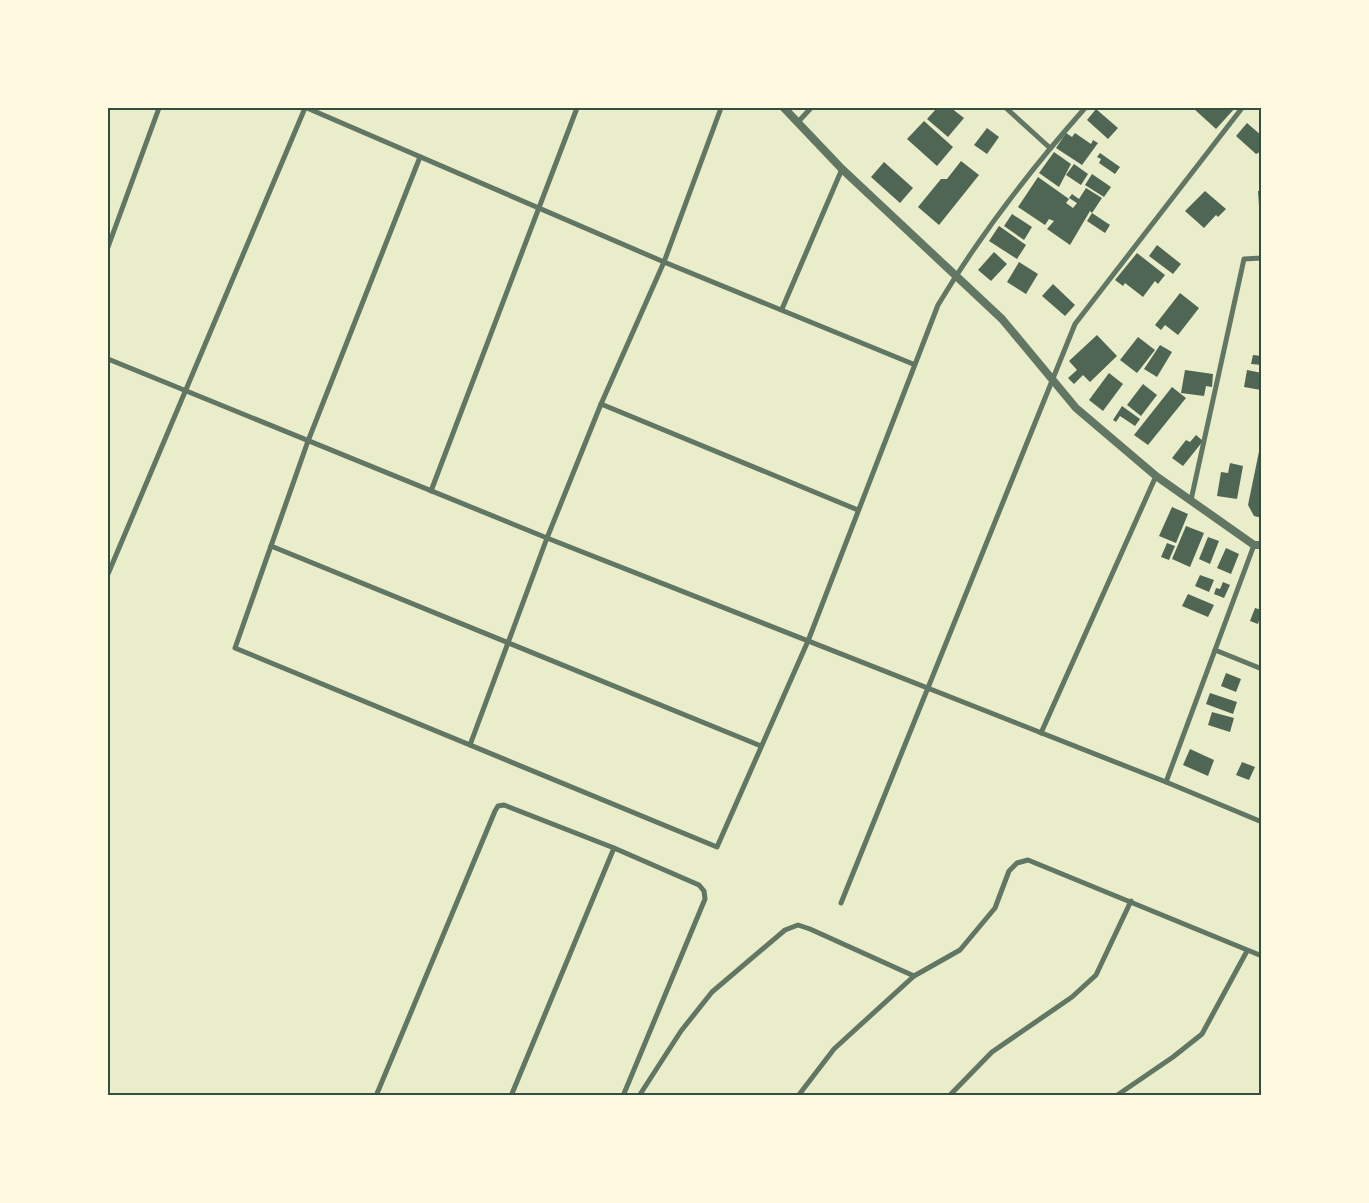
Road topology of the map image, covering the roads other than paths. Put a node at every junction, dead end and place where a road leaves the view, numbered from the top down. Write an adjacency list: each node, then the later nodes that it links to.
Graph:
1 (159, 108): 15 (street)
2 (306, 108): 12 (street); 23 (street)
3 (577, 108): 14 (street)
4 (721, 108): 17 (street)
5 (784, 108): 10 (street)
6 (811, 108): 10 (street)
7 (1006, 108): 11 (street)
8 (1085, 108): 11 (street)
9 (1242, 108): 22 (street)
10 (798, 122): 13 (street)
11 (1050, 148): 18 (street)
12 (420, 157): 14 (street); 25 (street)
13 (842, 168): 18 (street); 19 (street)
14 (538, 209): 17 (street); 27 (street)
15 (108, 247)
16 (1262, 258): 28 (street)
17 (664, 262): 19 (street); 24 (street)
18 (955, 276): 21 (street); 22 (street)
19 (782, 309): 21 (street)
20 (108, 359): 23 (street)
21 (913, 364): 29 (street)
22 (1052, 379): 26 (street); 38 (street)
23 (186, 391): 25 (street); 33 (street)
24 (601, 404): 29 (street); 30 (street)
25 (308, 441): 27 (street); 32 (street)
26 (1156, 476): 28 (street); 39 (street)
27 (431, 491): 30 (street)
28 (1191, 500): 31 (street)
29 (858, 510): 34 (street)
30 (547, 538): 34 (street); 35 (street)
31 (1258, 545): 36 (street)
32 (271, 546): 35 (street); 40 (street)
33 (108, 574)
34 (808, 641): 38 (street); 41 (street)
35 (508, 642): 40 (street); 41 (street)
36 (1215, 650): 37 (street); 42 (street)
37 (1262, 669)
38 (928, 688): 39 (street); 46 (street)
39 (1041, 733): 42 (street)
40 (470, 745): 41 (street)
41 (761, 746)
42 (1166, 782): 43 (street)
43 (1262, 822)
44 (614, 848): 50 (street); 51 (street); 52 (street)
45 (1131, 901): 47 (street); 49 (street); 55 (street)
46 (841, 903)
47 (1247, 951): 48 (street); 56 (street)
48 (1262, 956)
49 (914, 976): 53 (street); 54 (street)
50 (376, 1096)
51 (511, 1096)
52 (623, 1096)
53 (639, 1096)
54 (798, 1096)
55 (949, 1096)
56 (1116, 1096)

